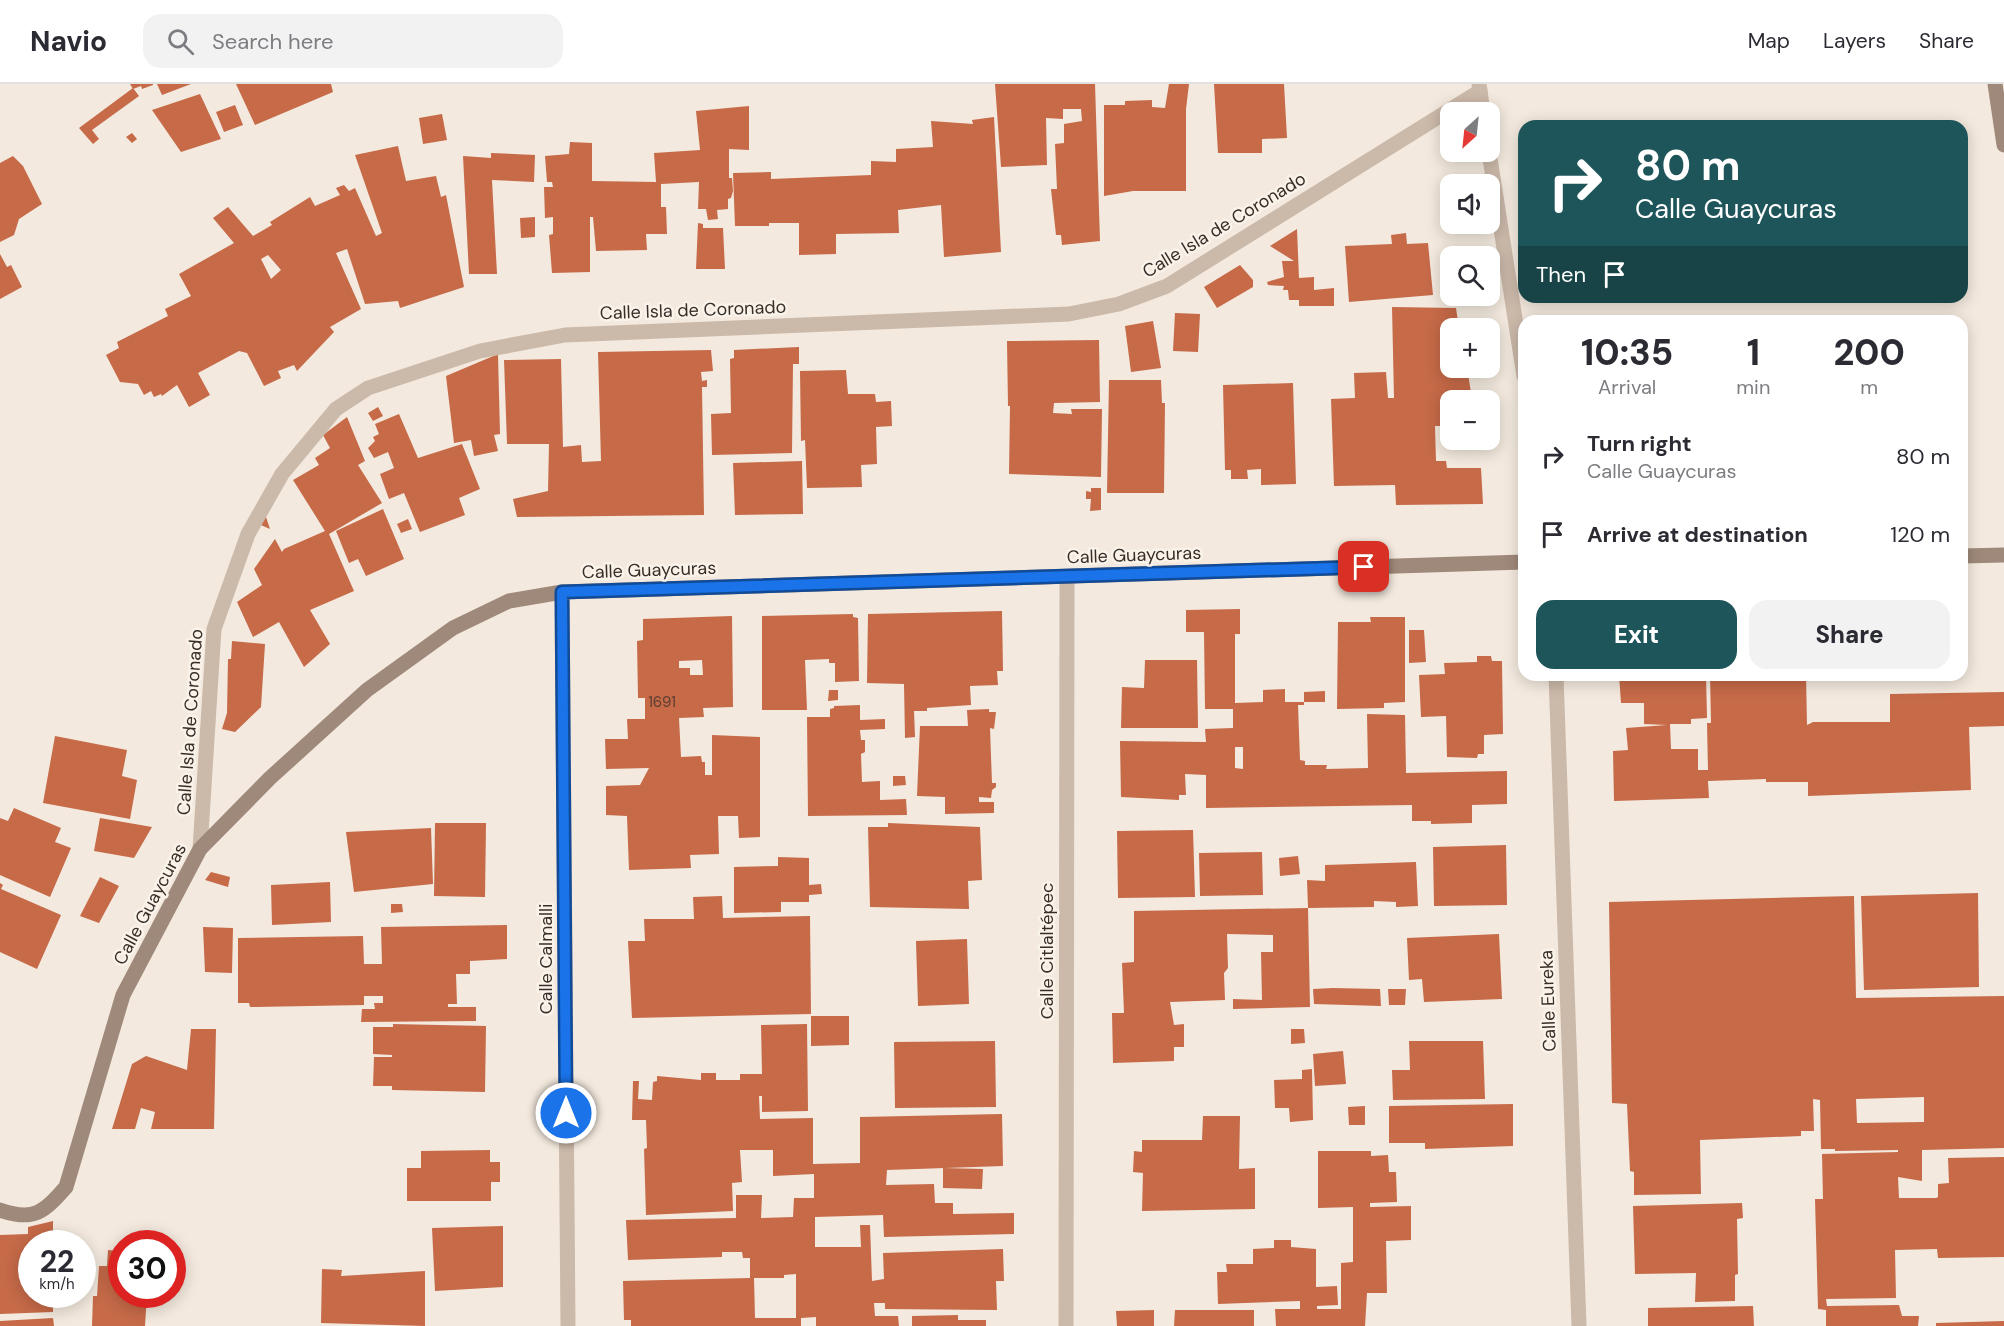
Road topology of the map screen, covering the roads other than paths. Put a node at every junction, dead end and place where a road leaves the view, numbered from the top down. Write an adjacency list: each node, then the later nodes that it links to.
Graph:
1 (1995, 84): 3 (street)
2 (1480, 88): 12 (street, Calle Isla de Coronado)
3 (2004, 145)
4 (1492, 162): 5 (street)
5 (1518, 336)
6 (2004, 555): 7 (street)
7 (1968, 556)
8 (1518, 562): 9 (street, Calle Guaycuras)
9 (1067, 577): 10 (street, Calle Guaycuras); 15 (street, Calle Citlaltépec)
10 (562, 592): 12 (street, Calle Guaycuras); 14 (street, Calle Calmalli)
11 (1557, 681): 16 (street, Calle Eureka)
12 (200, 849): 13 (street, Calle Guaycuras)
13 (0, 1210)
14 (568, 1326)
15 (1066, 1326)
16 (1579, 1326)

